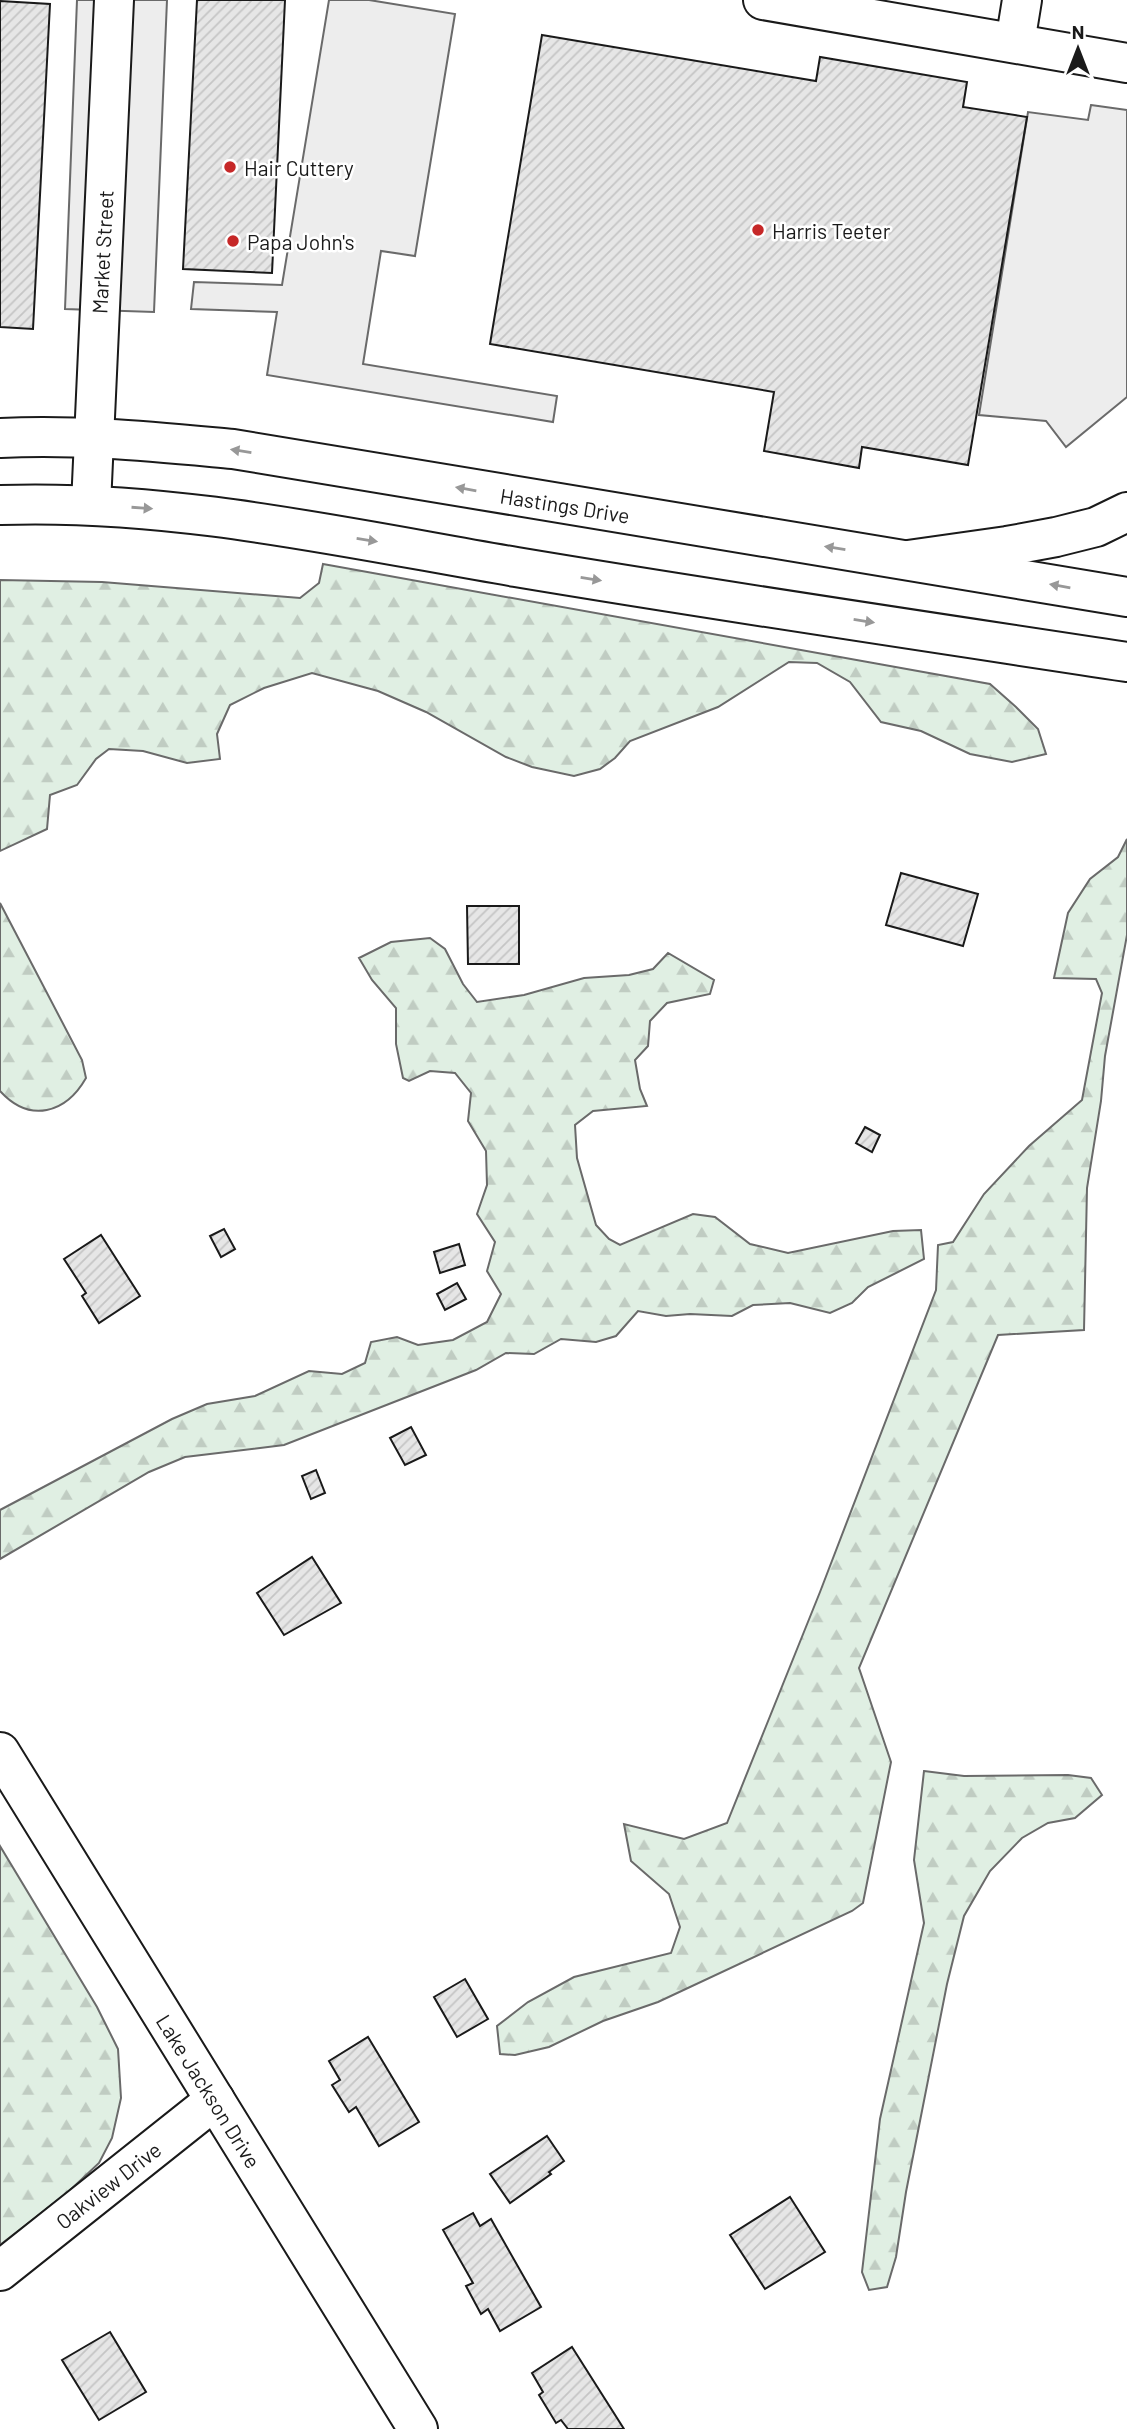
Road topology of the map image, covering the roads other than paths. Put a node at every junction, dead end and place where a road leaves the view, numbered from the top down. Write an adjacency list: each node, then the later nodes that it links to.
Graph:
1 (114, 0): 7 (main road, Market Street)
2 (763, 0): 4 (main road)
3 (1021, 0): 4 (main road)
4 (1015, 43): 5 (main road)
5 (1127, 63)
6 (0, 438): 7 (main road, Hastings Drive)
7 (94, 438): 9 (main road, Market Street); 11 (main road, Hastings Drive, one-way to 7)
8 (0, 505): 9 (main road)
9 (91, 505): 13 (main road, one-way to 13)
10 (1127, 512): 11 (main road)
11 (908, 560): 12 (main road, Hastings Drive, one-way to 11)
12 (1127, 597)
13 (1127, 662)
14 (0, 1752): 15 (main road, Lake Jackson Drive)
15 (215, 2100): 16 (main road, Oakview Drive); 17 (main road, Lake Jackson Drive)
16 (0, 2271)
17 (418, 2429)

